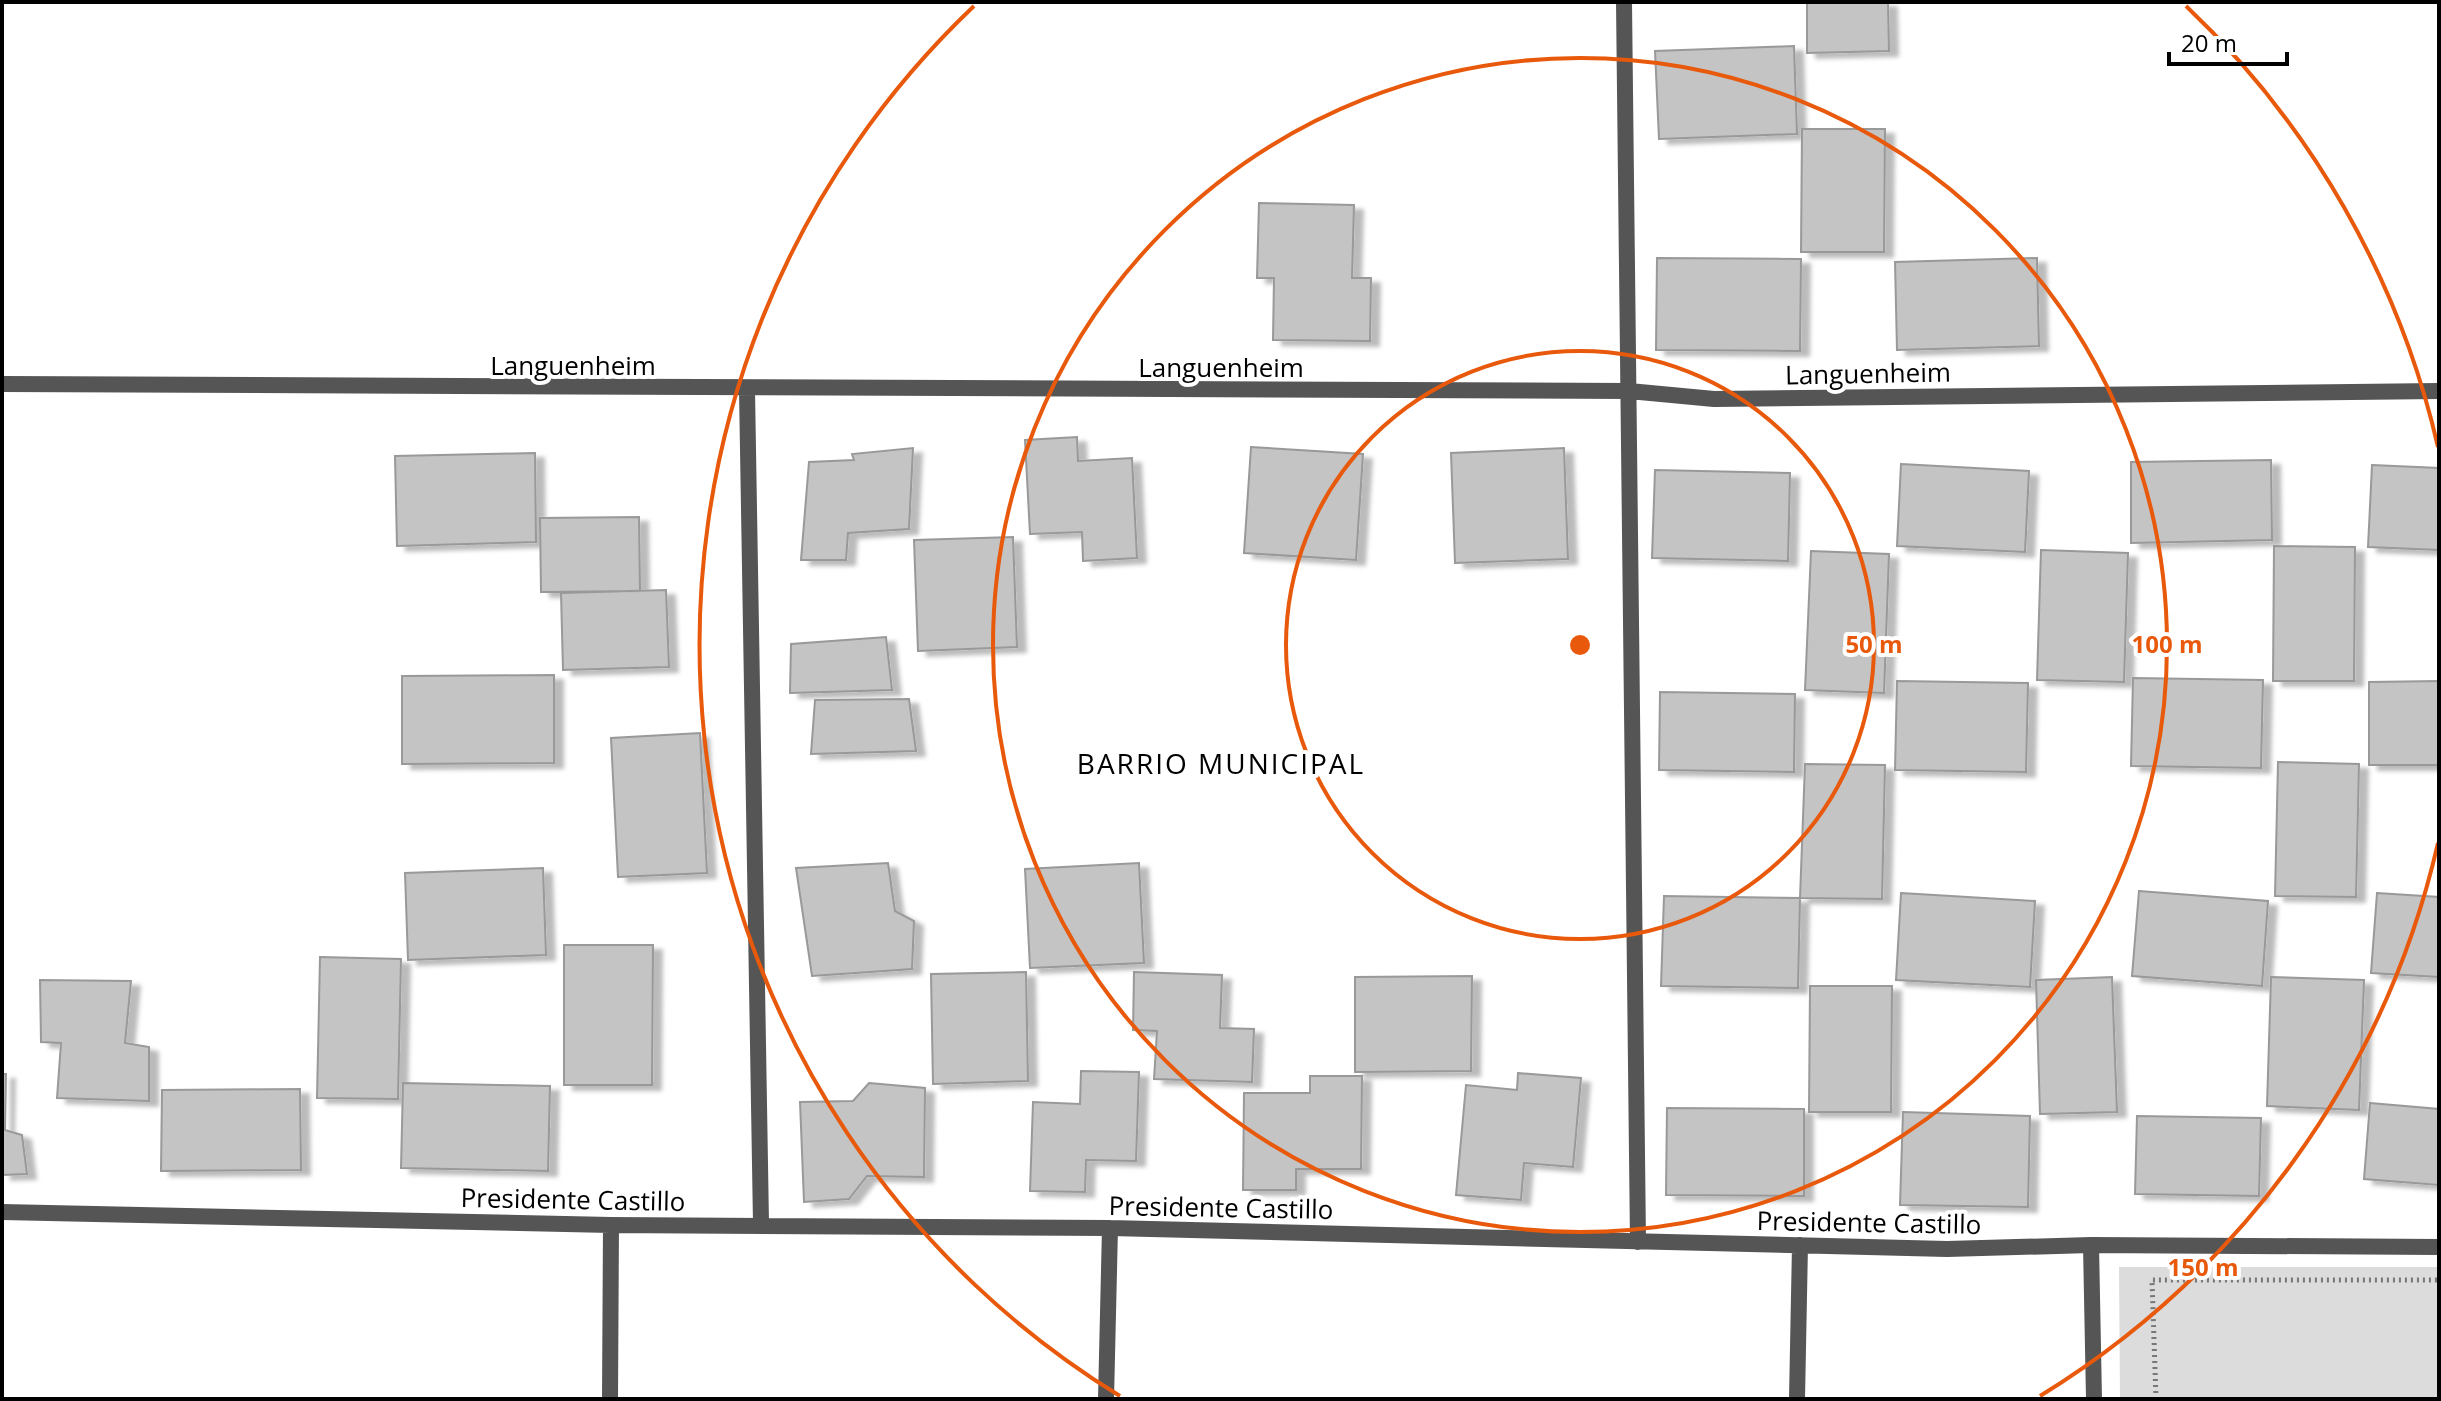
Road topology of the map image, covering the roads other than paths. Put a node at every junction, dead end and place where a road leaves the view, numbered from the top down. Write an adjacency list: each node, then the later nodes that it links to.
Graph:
1 (1624, 2): 4 (street)
2 (2, 384): 3 (street, Languenheim)
3 (747, 390): 4 (street, Languenheim); 7 (street)
4 (1629, 391): 5 (street, Languenheim); 10 (street)
5 (2439, 391)
6 (2, 1212): 8 (street, Presidente Castillo)
7 (761, 1223): 8 (street, Presidente Castillo); 9 (street, Presidente Castillo)
8 (611, 1225): 14 (street)
9 (1110, 1228): 10 (street, Presidente Castillo); 15 (street)
10 (1638, 1242): 11 (street, Presidente Castillo)
11 (1800, 1245): 12 (street, Presidente Castillo); 16 (street)
12 (2091, 1245): 13 (street, Presidente Castillo); 17 (street)
13 (2439, 1247)
14 (610, 1399)
15 (1106, 1399)
16 (1797, 1399)
17 (2094, 1399)

